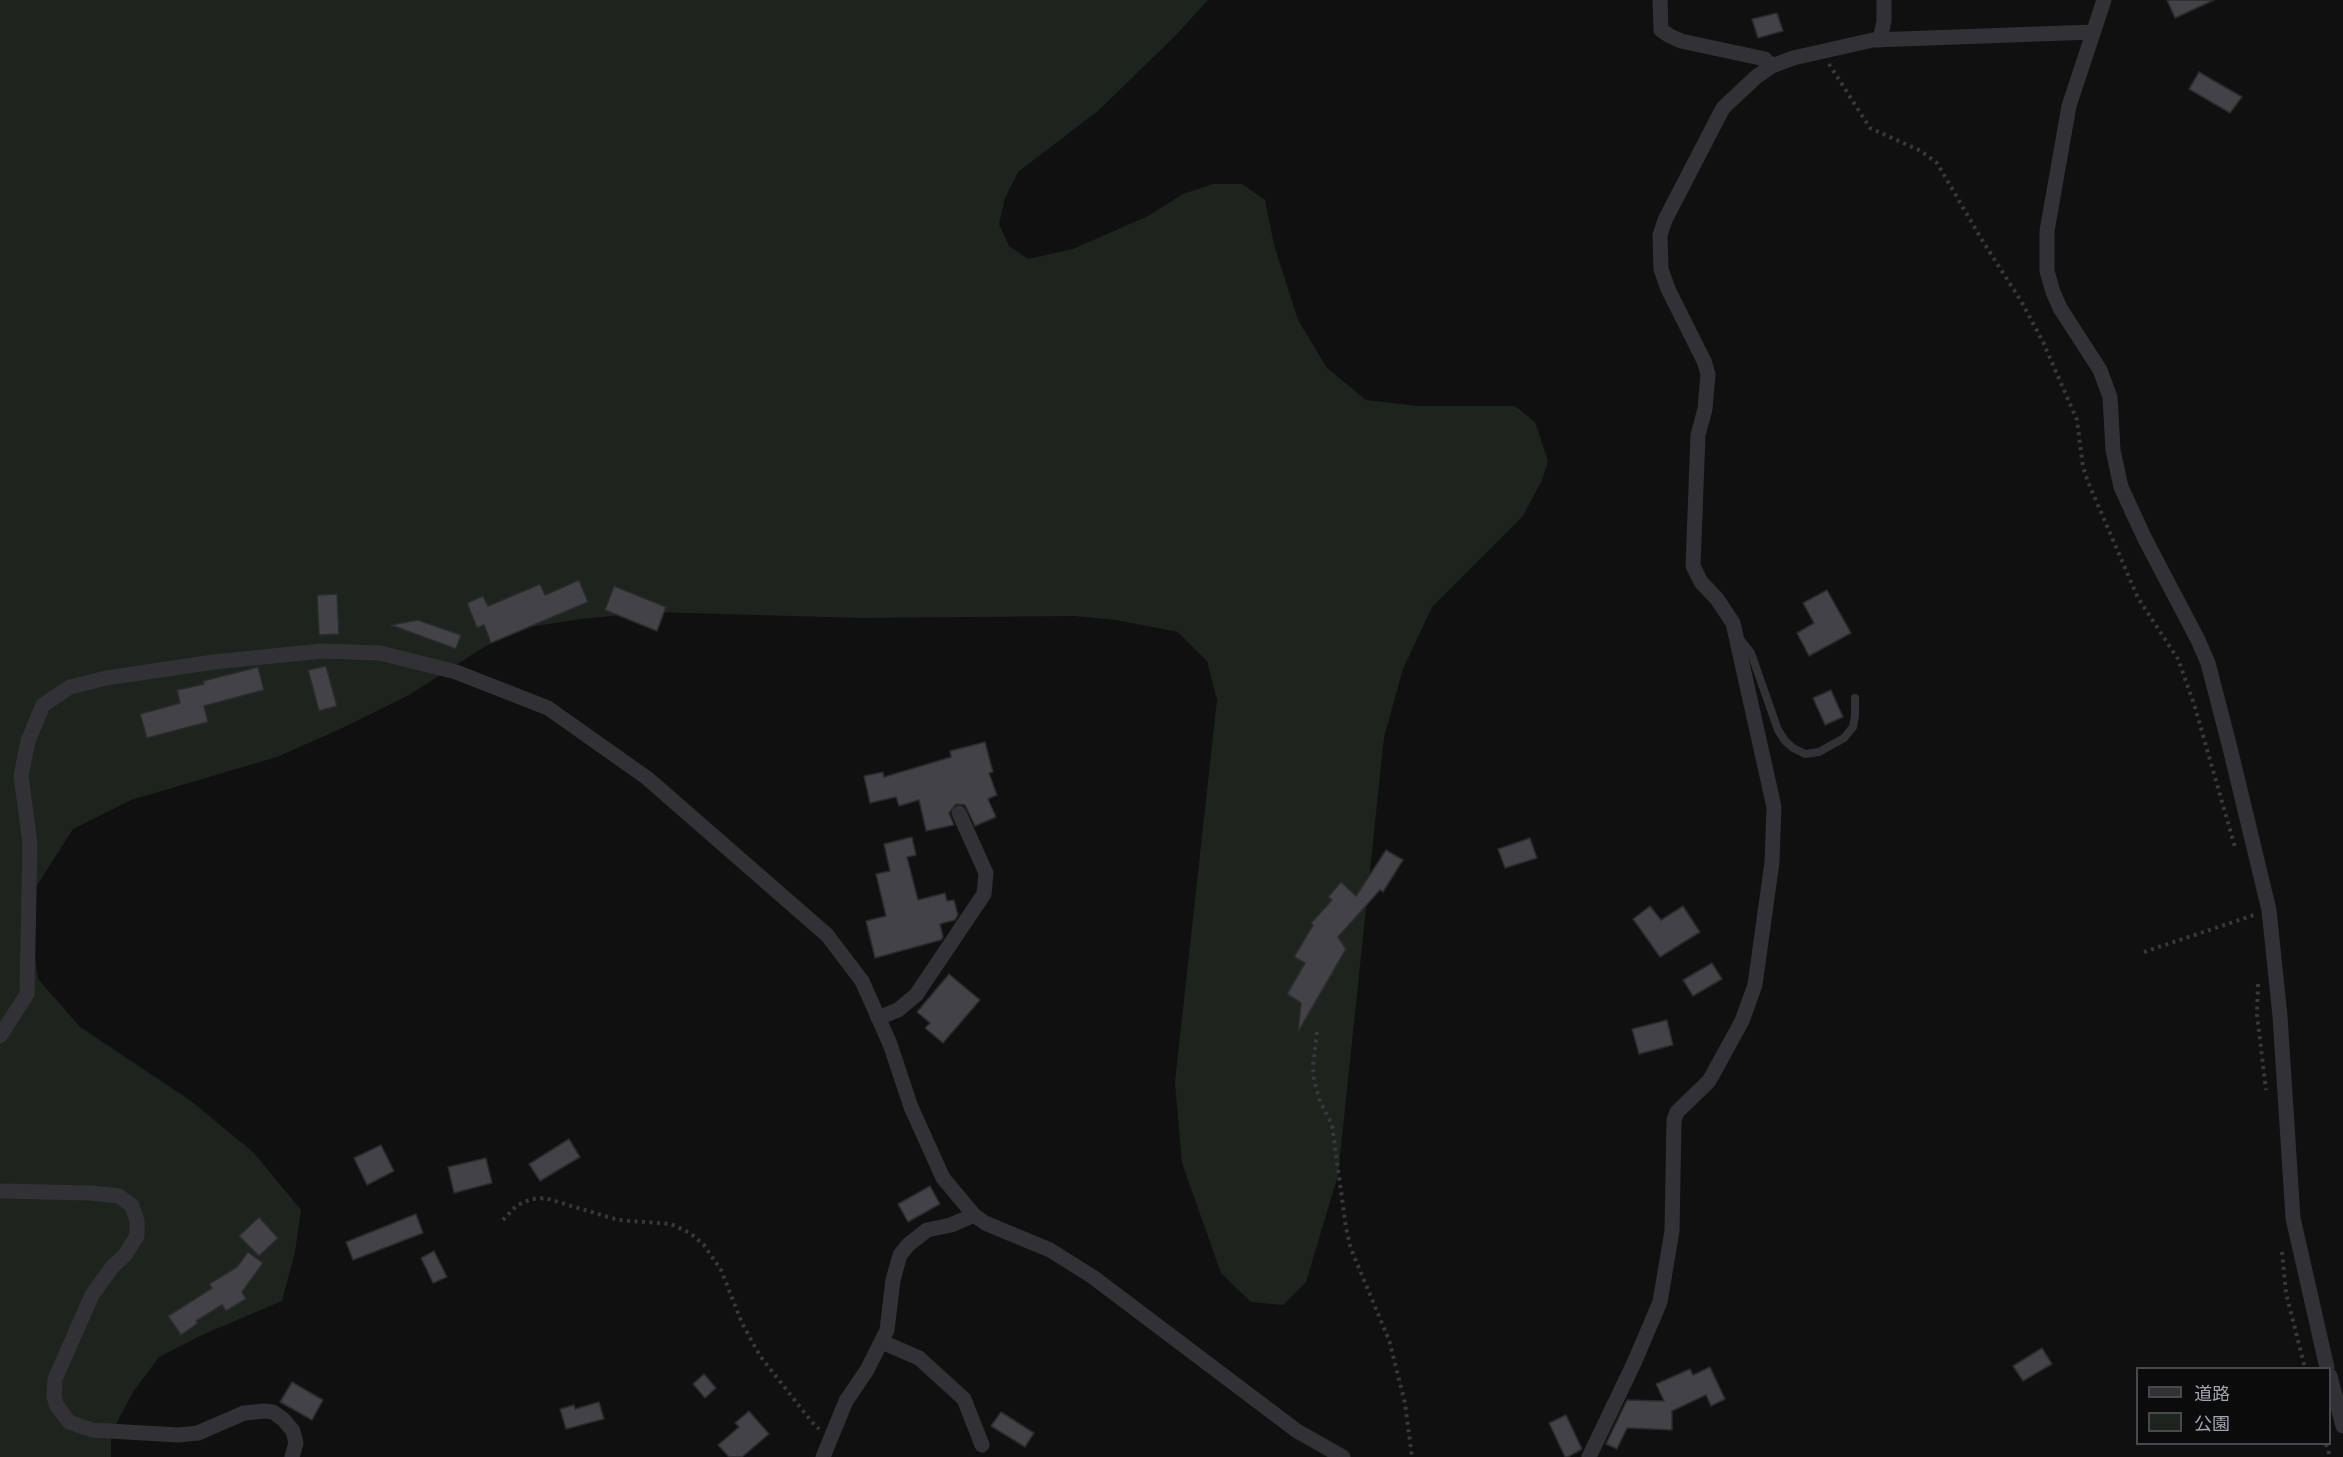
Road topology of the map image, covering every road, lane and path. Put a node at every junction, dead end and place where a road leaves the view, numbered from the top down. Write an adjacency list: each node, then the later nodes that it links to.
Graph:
1 (1660, 0): 7 (street)
2 (1884, 0): 5 (street)
3 (2104, 0): 4 (street)
4 (2093, 32): 5 (street); 13 (street)
5 (1880, 40): 6 (street)
6 (1821, 51): 7 (street); 11 (path)
7 (1772, 66): 8 (street)
8 (1736, 636): 9 (lane); 36 (street)
9 (1855, 698)
10 (959, 813): 17 (street)
11 (2235, 848)
12 (2251, 904): 13 (path)
13 (2261, 913): 14 (path); 15 (path); 27 (street)
14 (2255, 925)
15 (2144, 952)
16 (2259, 980): 20 (path)
17 (878, 1018): 19 (street); 22 (street)
18 (1317, 1032): 35 (path)
19 (0, 1036)
20 (2268, 1099)
21 (0, 1191): 32 (street)
22 (974, 1215): 25 (street); 34 (street)
23 (503, 1220): 30 (path)
24 (2282, 1250): 26 (path)
25 (882, 1342): 30 (street); 31 (street)
26 (2305, 1367)
27 (2327, 1367)
28 (2331, 1380): 29 (street)
29 (2343, 1426)
30 (832, 1438): 33 (street)
31 (982, 1445)
32 (292, 1457)
33 (822, 1457)
34 (1343, 1457)
35 (1412, 1457)
36 (1589, 1457)

